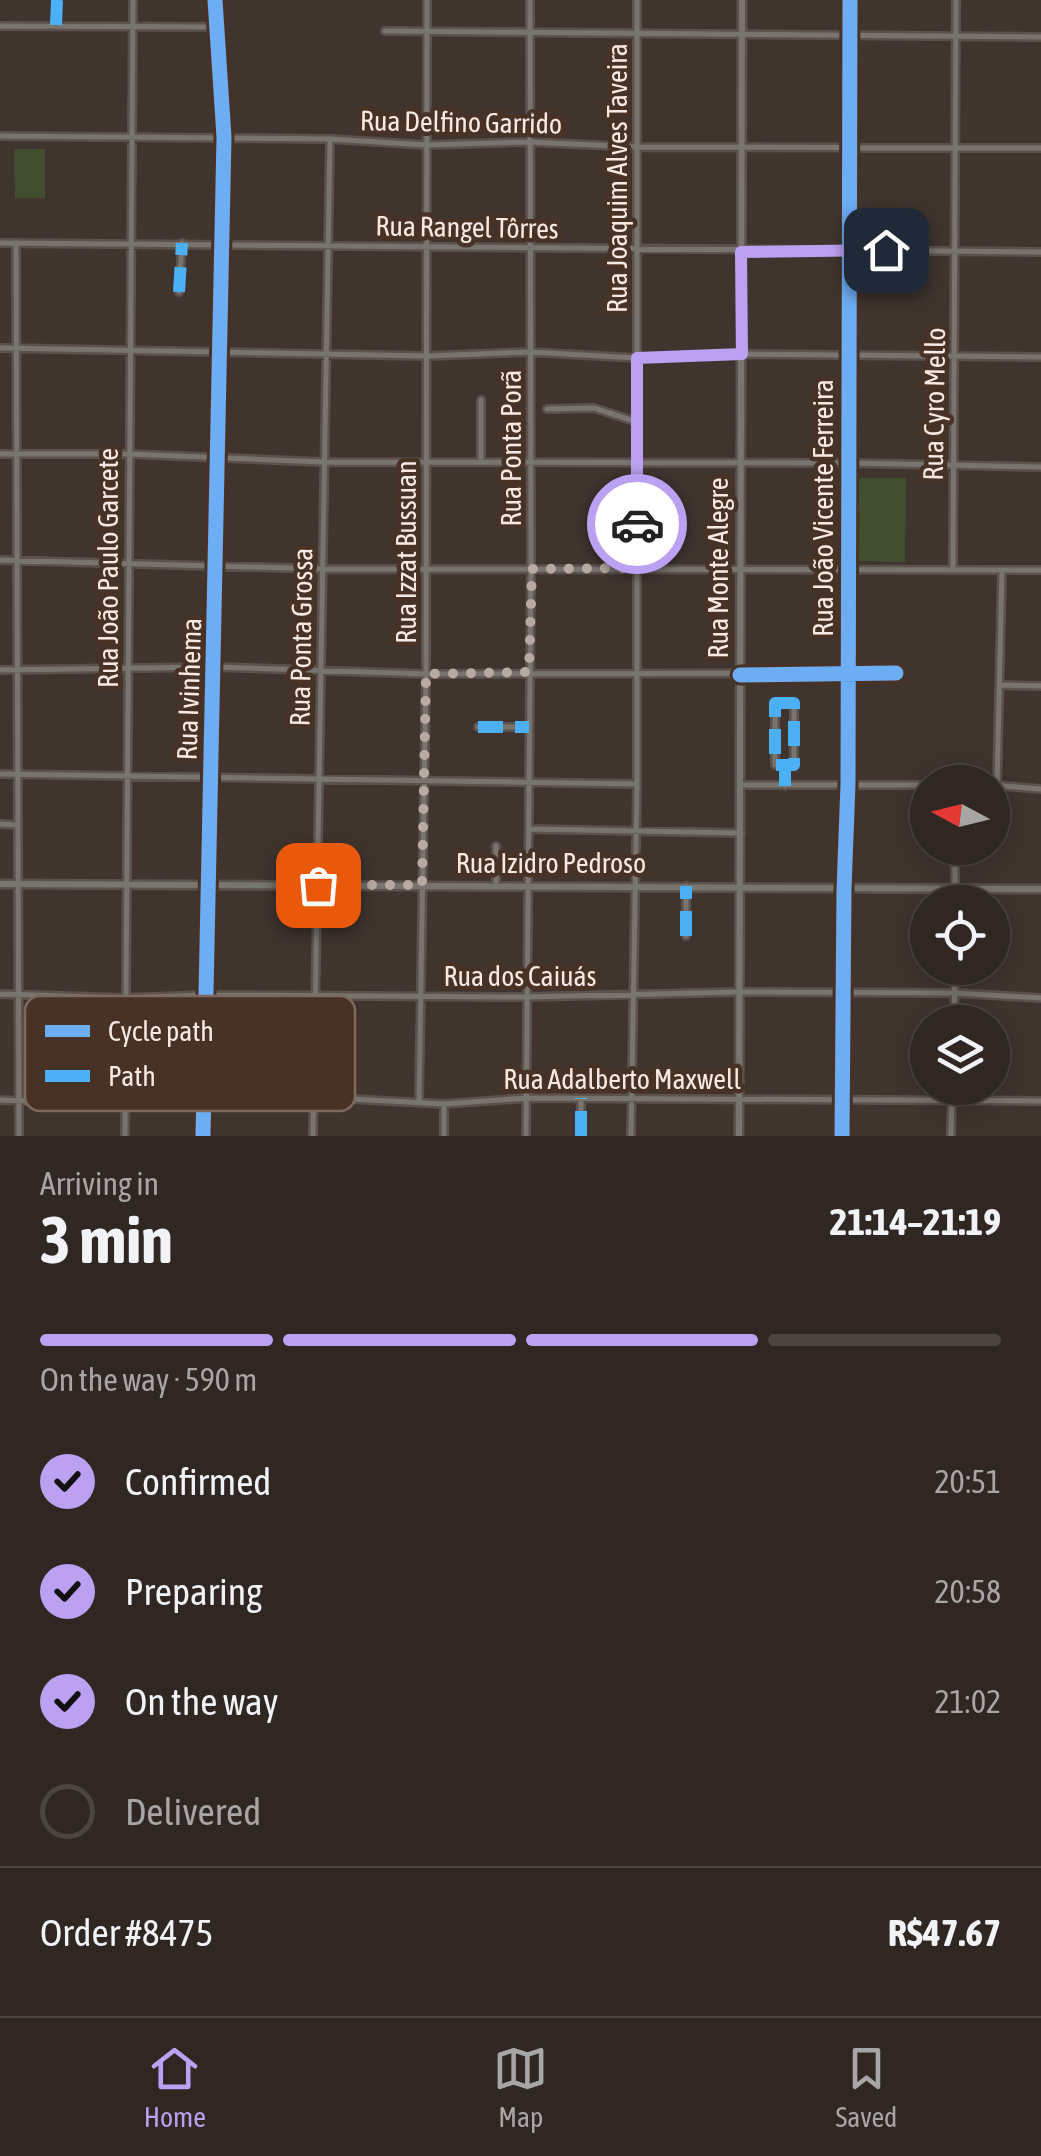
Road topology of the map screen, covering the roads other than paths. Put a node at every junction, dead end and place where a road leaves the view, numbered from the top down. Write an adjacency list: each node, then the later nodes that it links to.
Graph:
1 (57, 0): 10 (street)
2 (133, 0): 12 (street, Rua João Paulo Garcete)
3 (215, 0): 13 (street, Rua Ivinhema)
4 (427, 0): 15 (street, Rua Izzat Bussuan)
5 (530, 0): 16 (street, Rua Ponta Porã)
6 (637, 0): 17 (street, Rua Joaquim Alves Taveira)
7 (742, 0): 18 (street, Rua Monte Alegre)
8 (850, 0): 19 (street, Rua João Vicente Ferreira)
9 (956, 0): 20 (street, Rua Cyro Mello)
10 (56, 25): 11 (street); 12 (street)
11 (0, 26)
12 (132, 26): 13 (street); 23 (street, Rua João Paulo Garcete)
13 (216, 28): 24 (street, Rua Ivinhema)
14 (385, 30): 15 (street)
15 (428, 31): 16 (street); 27 (street, Rua Izzat Bussuan)
16 (530, 32): 17 (street); 26 (street, Rua Ponta Porã)
17 (636, 33): 18 (street); 29 (street, Rua Joaquim Alves Taveira)
18 (742, 34): 19 (street); 28 (street, Rua Monte Alegre)
19 (850, 35): 20 (street); 30 (street, Rua João Vicente Ferreira)
20 (956, 36): 21 (street); 32 (street, Rua Cyro Mello)
21 (1041, 37)
22 (0, 136): 23 (street, Rua Delfino Garrido)
23 (131, 137): 24 (street, Rua Delfino Garrido); 37 (street, Rua João Paulo Garcete)
24 (224, 137): 25 (street, Rua Delfino Garrido); 34 (street, Rua Ivinhema)
25 (330, 139): 27 (street, Rua Delfino Garrido); 38 (street, Rua Ponta Grossa)
26 (529, 142): 27 (street, Rua Delfino Garrido); 29 (street, Rua Delfino Garrido); 40 (street, Rua Ponta Porã)
27 (426, 145): 39 (street, Rua Izzat Bussuan)
28 (741, 146): 29 (street, Rua Delfino Garrido); 30 (street, Rua Delfino Garrido); 44 (street, Rua Monte Alegre)
29 (636, 147): 41 (street, Rua Joaquim Alves Taveira)
30 (849, 148): 32 (street, Rua Delfino Garrido); 42 (street, Rua João Vicente Ferreira)
31 (1041, 148): 32 (street, Rua Delfino Garrido)
32 (955, 149): 43 (street, Rua Cyro Mello)
33 (182, 242): 34 (street, Rua Rangel Tôrres); 37 (street, Rua Rangel Tôrres); 46 (street)
34 (222, 242): 38 (street, Rua Rangel Tôrres); 50 (street, Rua Ivinhema)
35 (0, 243): 36 (street, Rua Rangel Tôrres)
36 (16, 243): 37 (street, Rua Rangel Tôrres); 48 (street)
37 (132, 243): 49 (street, Rua João Paulo Garcete)
38 (327, 245): 39 (street, Rua Rangel Tôrres); 52 (street, Rua Ponta Grossa)
39 (428, 246): 40 (street, Rua Rangel Tôrres); 55 (street, Rua Izzat Bussuan)
40 (530, 246): 41 (street, Rua Rangel Tôrres); 51 (street, Rua Ponta Porã)
41 (637, 250): 44 (street, Rua Rangel Tôrres); 57 (street, Rua Joaquim Alves Taveira)
42 (850, 250): 43 (street, Rua Rangel Tôrres); 44 (street, Rua Rangel Tôrres); 54 (street, Rua João Vicente Ferreira)
43 (956, 251): 45 (street, Rua Rangel Tôrres); 56 (street, Rua Cyro Mello)
44 (741, 252): 53 (street, Rua Monte Alegre)
45 (1041, 252)
46 (179, 292)
47 (0, 348): 48 (street)
48 (17, 348): 49 (street); 63 (street)
49 (131, 349): 50 (street); 64 (street, Rua João Paulo Garcete)
50 (221, 351): 52 (street); 65 (street, Rua Ivinhema)
51 (530, 352): 55 (street); 57 (street); 68 (street, Rua Ponta Porã)
52 (326, 354): 55 (street); 69 (street, Rua Ponta Grossa)
53 (742, 354): 54 (street); 57 (street); 72 (street, Rua Monte Alegre)
54 (849, 355): 56 (street); 71 (street, Rua João Vicente Ferreira)
55 (426, 356): 66 (street, Rua Izzat Bussuan)
56 (954, 357): 58 (street); 73 (street, Rua Cyro Mello)
57 (637, 358): 61 (street, Rua Joaquim Alves Taveira)
58 (1041, 358)
59 (481, 400): 67 (street)
60 (547, 409): 61 (street)
61 (636, 422): 70 (street, Rua Joaquim Alves Taveira)
62 (0, 454): 63 (street)
63 (17, 454): 64 (street); 76 (street)
64 (129, 454): 65 (street); 77 (street, Rua João Paulo Garcete)
65 (218, 458): 69 (street); 78 (street, Rua Ivinhema)
66 (427, 460): 67 (street); 69 (street); 82 (street, Rua Izzat Bussuan)
67 (481, 461): 68 (street)
68 (530, 461): 70 (street); 83 (street, Rua Ponta Porã)
69 (323, 462): 81 (street, Rua Ponta Grossa)
70 (637, 462): 72 (street); 79 (street, Rua Joaquim Alves Taveira)
71 (848, 462): 72 (street); 73 (street); 84 (street, Rua João Vicente Ferreira)
72 (741, 463): 80 (street, Rua Monte Alegre)
73 (954, 464): 74 (street); 85 (street, Rua Cyro Mello)
74 (1041, 467)
75 (0, 560): 76 (street)
76 (16, 560): 77 (street); 89 (street)
77 (126, 561): 78 (street); 91 (street, Rua João Paulo Garcete)
78 (216, 564): 81 (street); 88 (street, Rua Ivinhema)
79 (636, 568): 80 (street); 83 (street); 97 (street, Rua Joaquim Alves Taveira)
80 (741, 568): 84 (street); 98 (street, Rua Monte Alegre)
81 (323, 569): 82 (street); 92 (street, Rua Ponta Grossa)
82 (426, 569): 83 (street); 96 (street, Rua Izzat Bussuan)
83 (532, 569): 93 (street, Rua Ponta Porã)
84 (847, 569): 85 (street); 94 (street, Rua João Vicente Ferreira)
85 (953, 570): 86 (street)
86 (1002, 570): 87 (street); 99 (street)
87 (1041, 570)
88 (215, 667): 91 (street); 92 (street); 108 (street, Rua Ivinhema)
89 (16, 669): 90 (street); 91 (street); 105 (street)
90 (0, 670)
91 (128, 670): 107 (street, Rua João Paulo Garcete)
92 (321, 670): 96 (street); 109 (street, Rua Ponta Grossa)
93 (529, 672): 96 (street); 97 (street); 102 (street, Rua Ponta Porã)
94 (848, 673): 95 (street); 98 (street); 113 (street, Rua João Vicente Ferreira)
95 (896, 673)
96 (426, 674): 110 (street, Rua Izzat Bussuan)
97 (636, 675): 98 (street); 112 (street, Rua Joaquim Alves Taveira)
98 (740, 675): 114 (street, Rua Monte Alegre)
99 (1000, 686): 100 (street); 104 (street)
100 (1041, 686)
101 (478, 727): 102 (street)
102 (529, 728): 111 (street, Rua Ponta Porã)
103 (785, 764): 103 (street); 116 (street)
104 (996, 765)
105 (18, 773): 106 (street); 107 (street); 120 (street)
106 (0, 774)
107 (126, 776): 108 (street); 127 (street, Rua João Paulo Garcete)
108 (211, 777): 109 (street); 128 (street, Rua Ivinhema)
109 (319, 778): 110 (street); 129 (street, Rua Ponta Grossa)
110 (424, 780): 111 (street); 130 (street, Rua Izzat Bussuan)
111 (529, 780): 112 (street); 121 (street, Rua Ponta Porã)
112 (637, 784): 122 (street, Rua Joaquim Alves Taveira)
113 (848, 784): 115 (street); 116 (street); 136 (street, Rua João Vicente Ferreira)
114 (741, 785): 116 (street); 123 (street, Rua Monte Alegre)
115 (910, 785)
116 (785, 786)
117 (1010, 787): 118 (street)
118 (1041, 788)
119 (0, 824): 120 (street)
120 (18, 825): 126 (street)
121 (529, 829): 122 (street); 132 (street, Rua Ponta Porã)
122 (636, 831): 123 (street); 133 (street, Rua Joaquim Alves Taveira)
123 (741, 833): 135 (street, Rua Monte Alegre)
124 (496, 846): 131 (street)
125 (0, 884): 126 (street, Rua Izidro Pedroso)
126 (18, 884): 127 (street, Rua Izidro Pedroso); 145 (street)
127 (125, 884): 128 (street, Rua Izidro Pedroso); 149 (street, Rua João Paulo Garcete)
128 (208, 885): 129 (street, Rua Izidro Pedroso); 150 (street, Rua Ivinhema)
129 (318, 885): 130 (street, Rua Izidro Pedroso); 151 (street, Rua Ponta Grossa)
130 (422, 885): 131 (street, Rua Izidro Pedroso); 152 (street, Rua Izzat Bussuan)
131 (496, 885): 132 (street, Rua Izidro Pedroso)
132 (529, 885): 133 (street, Rua Izidro Pedroso); 154 (street, Rua Ponta Porã)
133 (634, 885): 134 (street, Rua Izidro Pedroso); 146 (street, Rua Joaquim Alves Taveira)
134 (686, 886): 135 (street, Rua Izidro Pedroso); 140 (street)
135 (742, 888): 136 (street, Rua Izidro Pedroso); 142 (street, Rua Monte Alegre)
136 (844, 888): 137 (street, Rua Izidro Pedroso); 147 (street, Rua João Vicente Ferreira)
137 (910, 889)
138 (1010, 889): 139 (street, Rua Izidro Pedroso)
139 (1041, 889)
140 (686, 936)
141 (955, 985): 143 (street)
142 (739, 992): 146 (street, Rua dos Caiuás); 147 (street, Rua dos Caiuás); 160 (street, Rua Monte Alegre)
143 (955, 993): 147 (street, Rua dos Caiuás); 155 (street, Rua dos Caiuás); 156 (street)
144 (0, 994): 145 (street, Rua dos Caiuás)
145 (20, 994): 148 (street, Rua dos Caiuás); 163 (street)
146 (633, 994): 154 (street, Rua dos Caiuás); 159 (street, Rua Joaquim Alves Taveira)
147 (843, 994): 166 (street, Rua João Vicente Ferreira)
148 (72, 996)
149 (125, 996)
150 (206, 996)
151 (314, 996)
152 (419, 996): 153 (street, Rua dos Caiuás); 154 (street, Rua dos Caiuás); 169 (street, Rua Izzat Bussuan)
153 (355, 997)
154 (526, 997): 157 (street, Rua Ponta Porã)
155 (1041, 998)
156 (955, 1005)
157 (527, 1098): 158 (street, Rua Adalberto Maxwell); 170 (street, Rua Adalberto Maxwell); 178 (street, Rua Ponta Porã)
158 (581, 1098): 159 (street, Rua Adalberto Maxwell); 179 (street)
159 (631, 1098): 160 (street, Rua Adalberto Maxwell); 180 (street, Rua Joaquim Alves Taveira)
160 (739, 1098): 166 (street, Rua Adalberto Maxwell); 181 (street, Rua Monte Alegre)
161 (355, 1099): 169 (street, Rua Adalberto Maxwell)
162 (0, 1100): 163 (street, Rua Adalberto Maxwell)
163 (20, 1100): 164 (street, Rua Adalberto Maxwell); 174 (street)
164 (25, 1100)
165 (910, 1100): 166 (street, Rua Adalberto Maxwell)
166 (842, 1101): 182 (street, Rua João Vicente Ferreira)
167 (1010, 1101): 168 (street, Rua Adalberto Maxwell)
168 (1041, 1101)
169 (419, 1103): 170 (street, Rua Adalberto Maxwell)
170 (444, 1104): 177 (street)
171 (952, 1105): 183 (street)
172 (124, 1111): 175 (street, Rua João Paulo Garcete)
173 (314, 1111): 176 (street, Rua Ponta Grossa)
174 (19, 1136)
175 (125, 1136)
176 (313, 1136)
177 (444, 1136)
178 (526, 1136)
179 (581, 1136)
180 (630, 1136)
181 (739, 1136)
182 (842, 1136)
183 (951, 1136)

